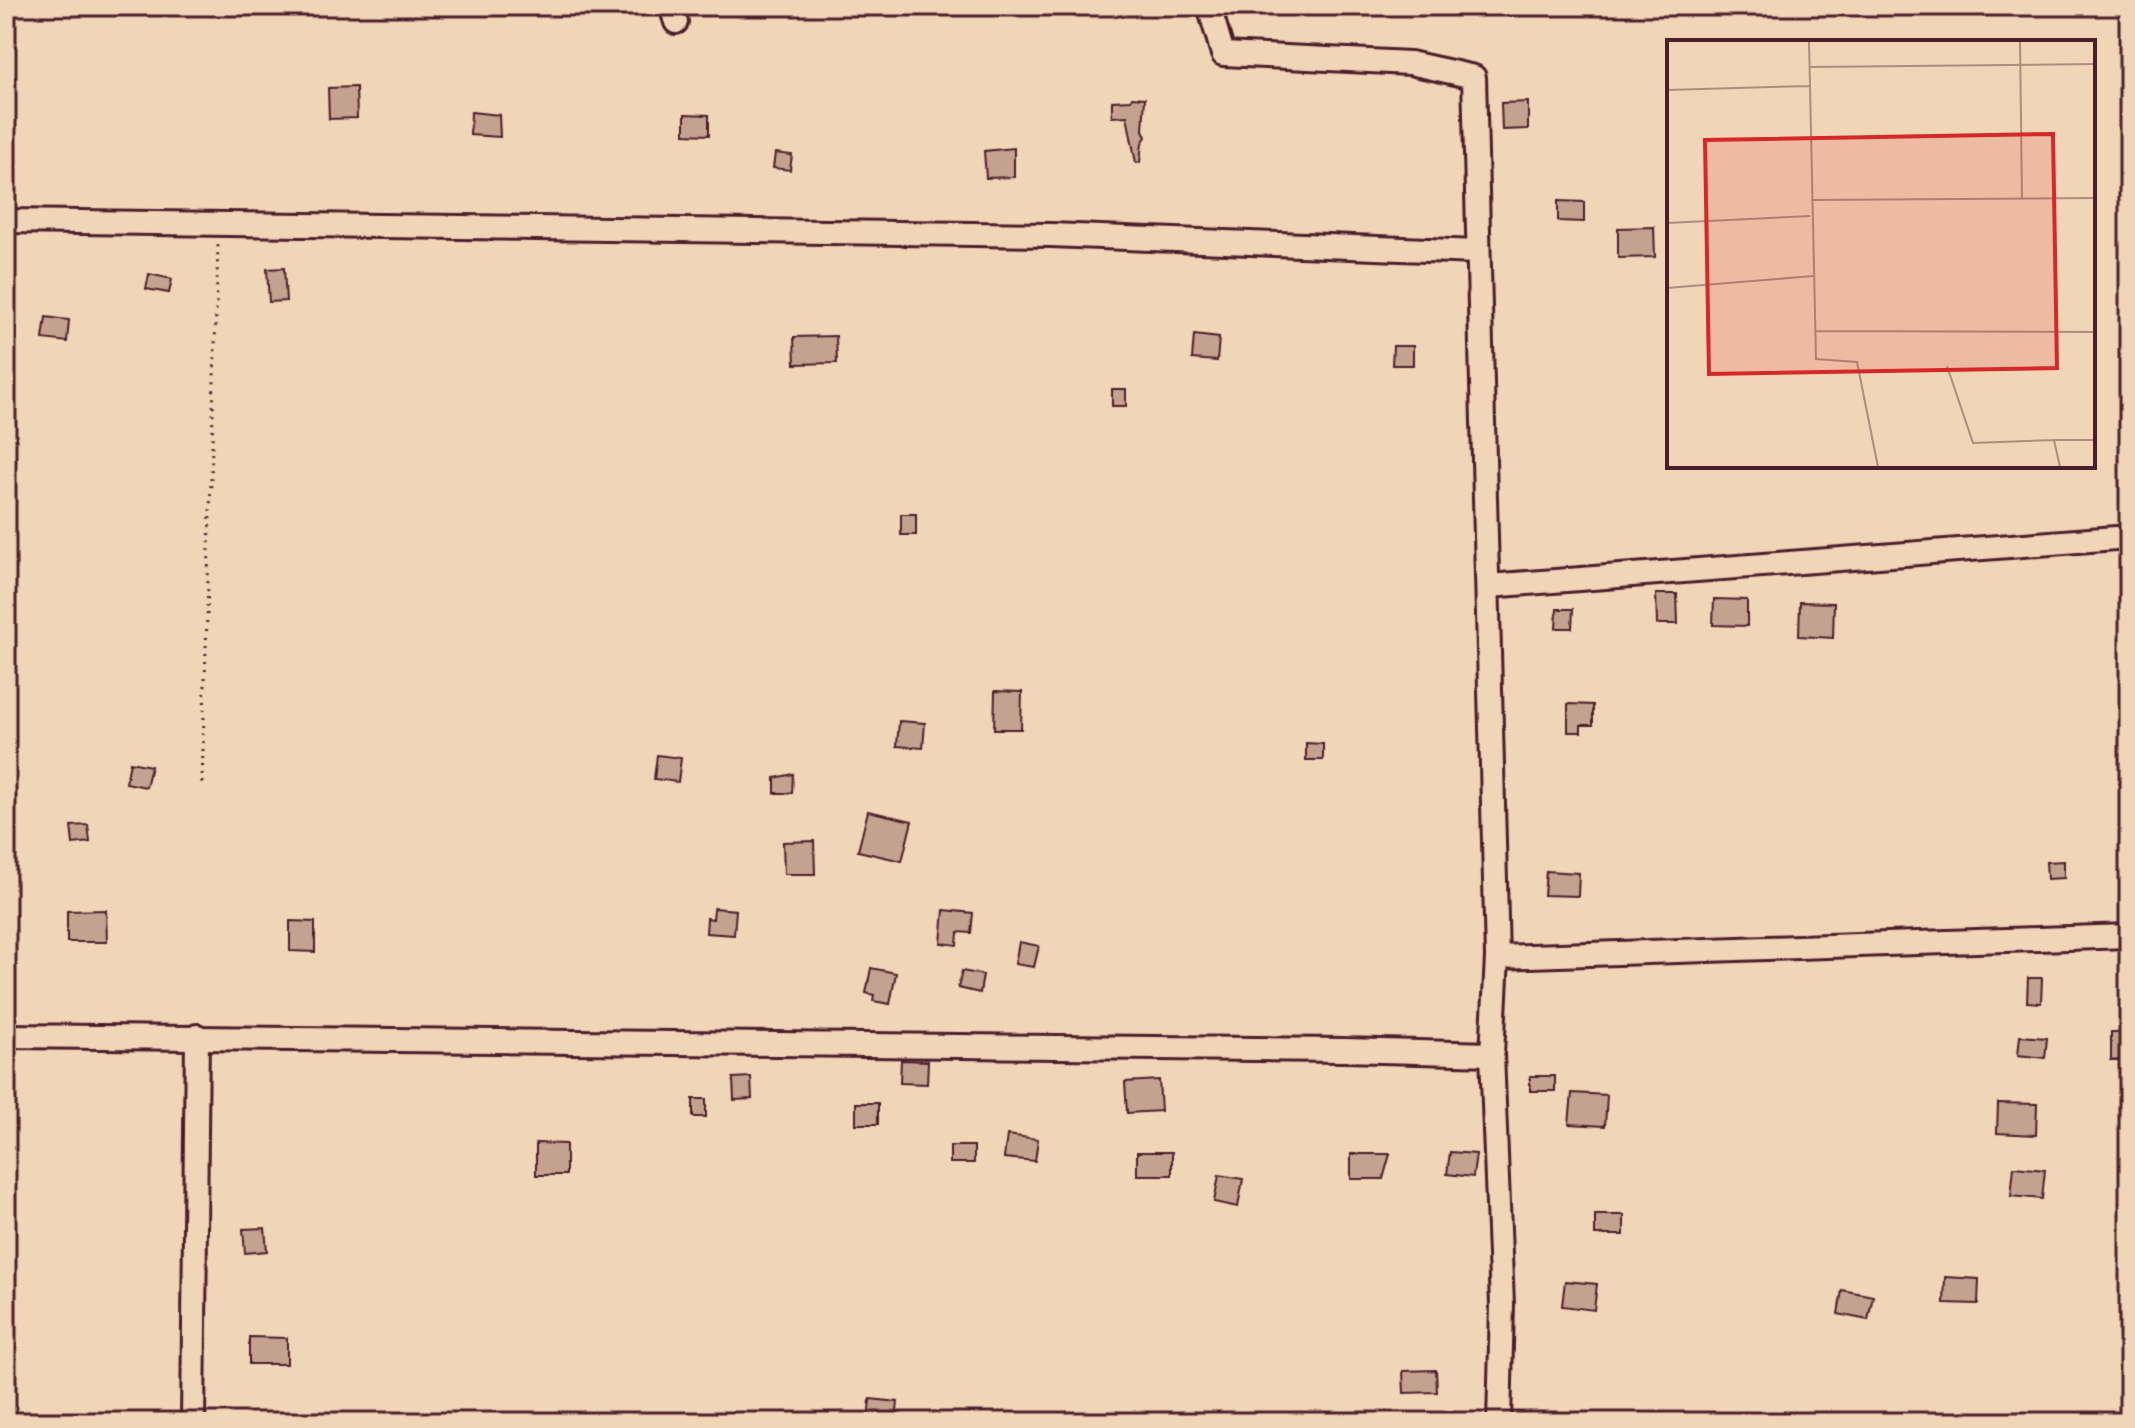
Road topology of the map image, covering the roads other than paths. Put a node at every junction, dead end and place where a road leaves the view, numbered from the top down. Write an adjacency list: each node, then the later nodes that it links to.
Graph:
1 (1209, 6): 3 (street)
2 (6, 221): 3 (street)
3 (1477, 252): 5 (street)
4 (2129, 537): 5 (street)
5 (1488, 586): 7 (street)
6 (2129, 936): 7 (street)
7 (1497, 957): 10 (street)
8 (6, 1036): 9 (street)
9 (197, 1036): 10 (street); 11 (street)
10 (1492, 1054): 12 (street)
11 (193, 1422)
12 (1499, 1422)

